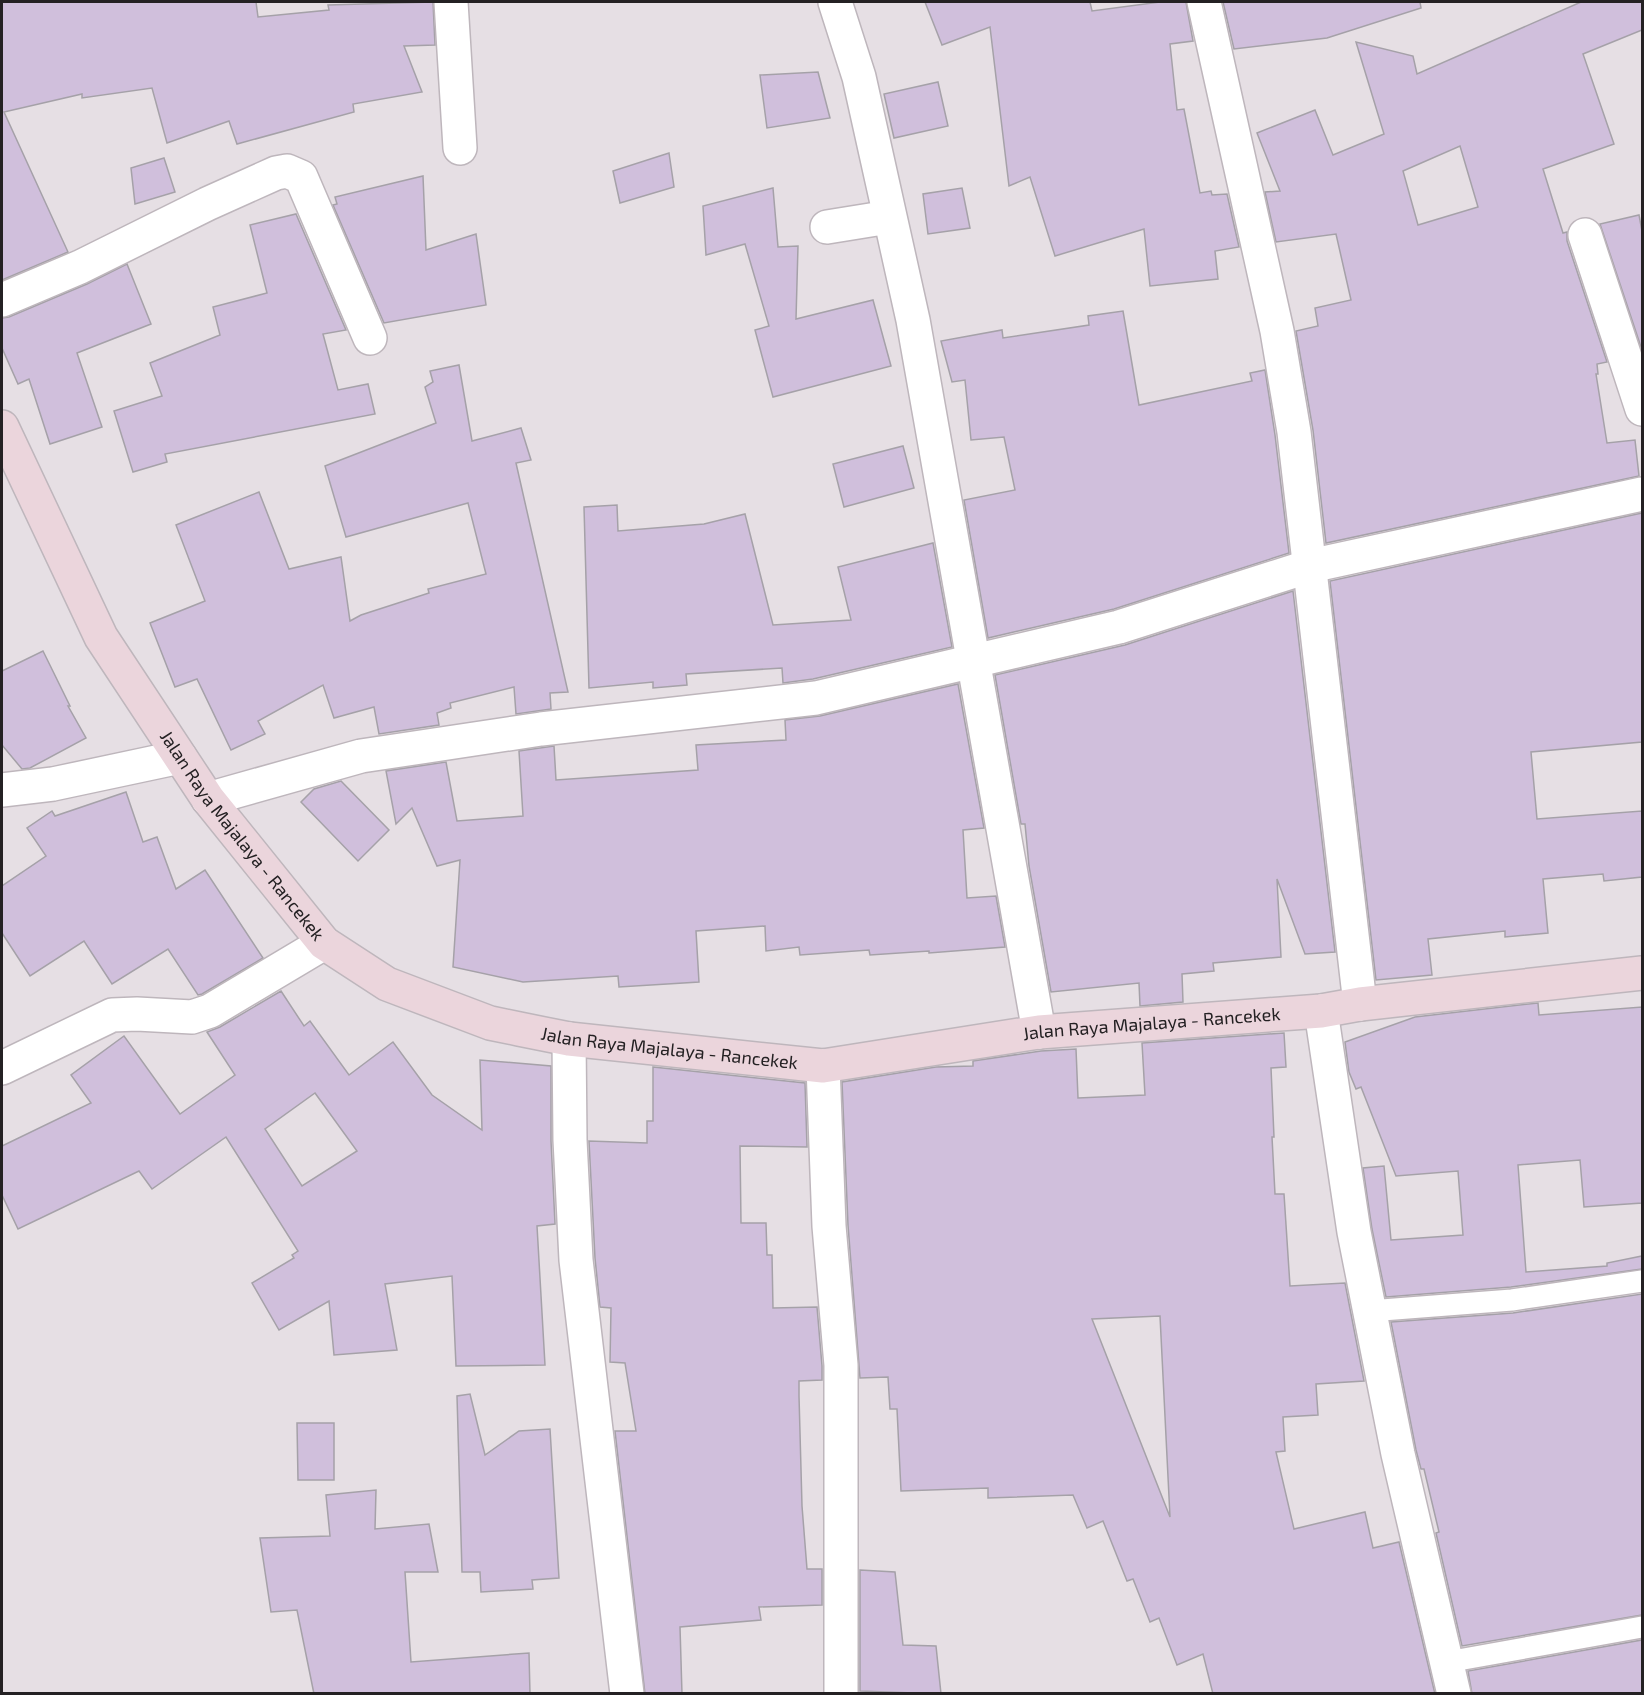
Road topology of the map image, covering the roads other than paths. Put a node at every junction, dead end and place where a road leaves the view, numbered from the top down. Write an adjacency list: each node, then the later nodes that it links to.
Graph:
1 (451, 2): 4 (street)
2 (835, 2): 5 (street)
3 (1204, 2): 13 (street)
4 (460, 148)
5 (889, 217): 6 (street); 14 (street)
6 (827, 227)
7 (1585, 236): 10 (street)
8 (2, 300): 9 (street)
9 (370, 338)
10 (1642, 409)
11 (2, 427): 15 (main road, Jalan Raya Majalaya - Rancekek)
12 (1642, 494): 13 (street)
13 (1310, 566): 14 (street); 20 (street)
14 (974, 660): 17 (street); 22 (street)
15 (180, 757): 16 (street); 17 (main road, Jalan Raya Majalaya - Rancekek)
16 (2, 790)
17 (208, 799): 18 (main road, Jalan Raya Majalaya - Rancekek)
18 (324, 943): 23 (main road, Jalan Raya Majalaya - Rancekek); 25 (street)
19 (1642, 973): 20 (main road, Jalan Raya Majalaya - Rancekek)
20 (1360, 1004): 21 (main road, Jalan Raya Majalaya - Rancekek)
21 (1321, 1011): 22 (main road, Jalan Raya Majalaya - Rancekek); 27 (street)
22 (1039, 1032): 24 (main road, Jalan Raya Majalaya - Rancekek)
23 (569, 1039): 24 (main road, Jalan Raya Majalaya - Rancekek); 30 (street)
24 (823, 1066): 31 (street)
25 (2, 1068)
26 (1642, 1281): 27 (lane)
27 (1369, 1311): 29 (street)
28 (1642, 1627): 29 (lane)
29 (1447, 1662): 32 (street)
30 (627, 1694)
31 (841, 1694)
32 (1454, 1694)

